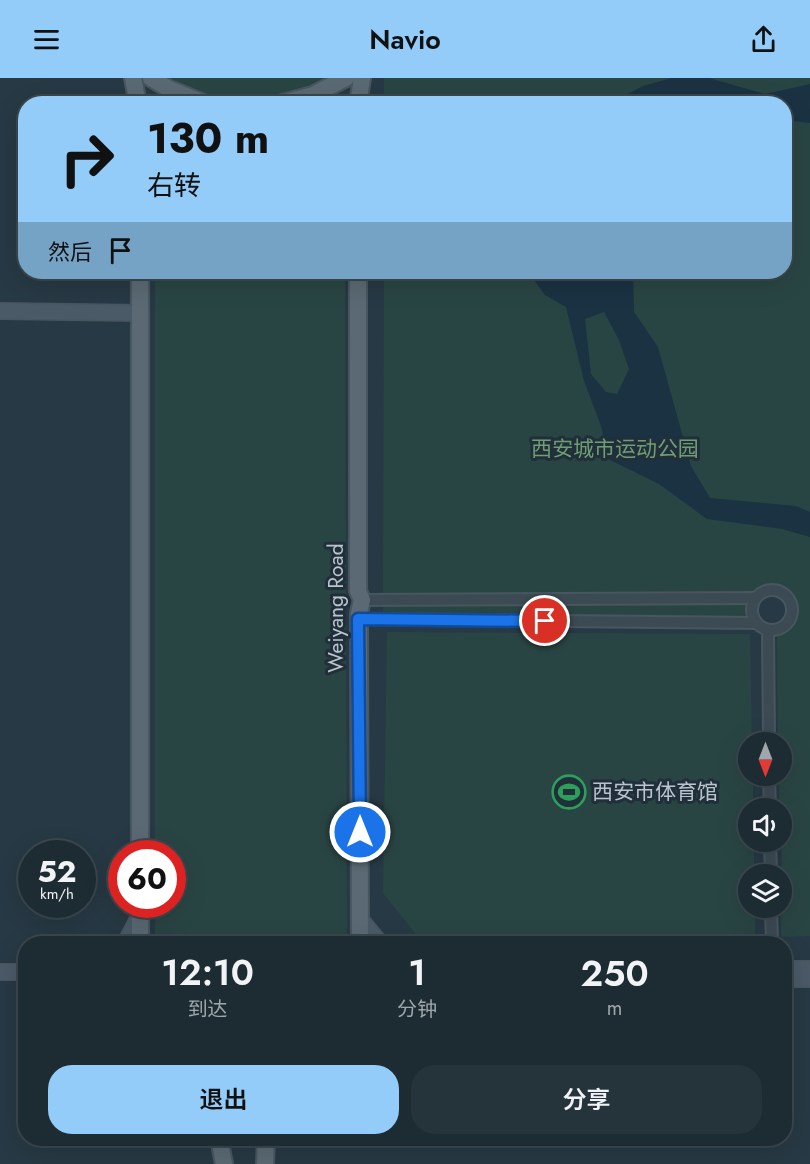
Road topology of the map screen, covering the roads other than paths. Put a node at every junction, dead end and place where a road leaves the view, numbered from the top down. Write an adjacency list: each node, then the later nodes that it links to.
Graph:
1 (133, 78): 5 (main road)
2 (151, 78): 6 (main road)
3 (346, 78): 7 (main road)
4 (362, 78): 8 (main road)
5 (136, 96)
6 (186, 96)
7 (309, 96)
8 (359, 96)
9 (140, 279): 12 (main road)
10 (358, 279): 14 (main road, Weiyang Road)
11 (0, 311): 12 (street)
12 (140, 313): 19 (main road)
13 (755, 598): 14 (street); 16 (street); 17 (street)
14 (362, 600): 15 (main road, Weiyang Road)
15 (358, 619): 16 (street); 23 (main road, Weiyang Road)
16 (756, 623): 17 (street)
17 (768, 630): 18 (street)
18 (769, 732)
19 (140, 840)
20 (137, 918): 24 (street)
21 (140, 918): 25 (main road)
22 (771, 918): 28 (street)
23 (361, 920): 26 (main road, Weiyang Road); 27 (street)
24 (129, 936)
25 (140, 936)
26 (360, 936)
27 (374, 936)
28 (771, 936)
29 (792, 969): 30 (street)
30 (810, 969)
31 (0, 972): 32 (street)
32 (18, 972)
33 (792, 979): 34 (street)
34 (810, 979)
35 (221, 1146): 37 (main road)
36 (266, 1146): 38 (main road)
37 (224, 1164)
38 (265, 1164)

